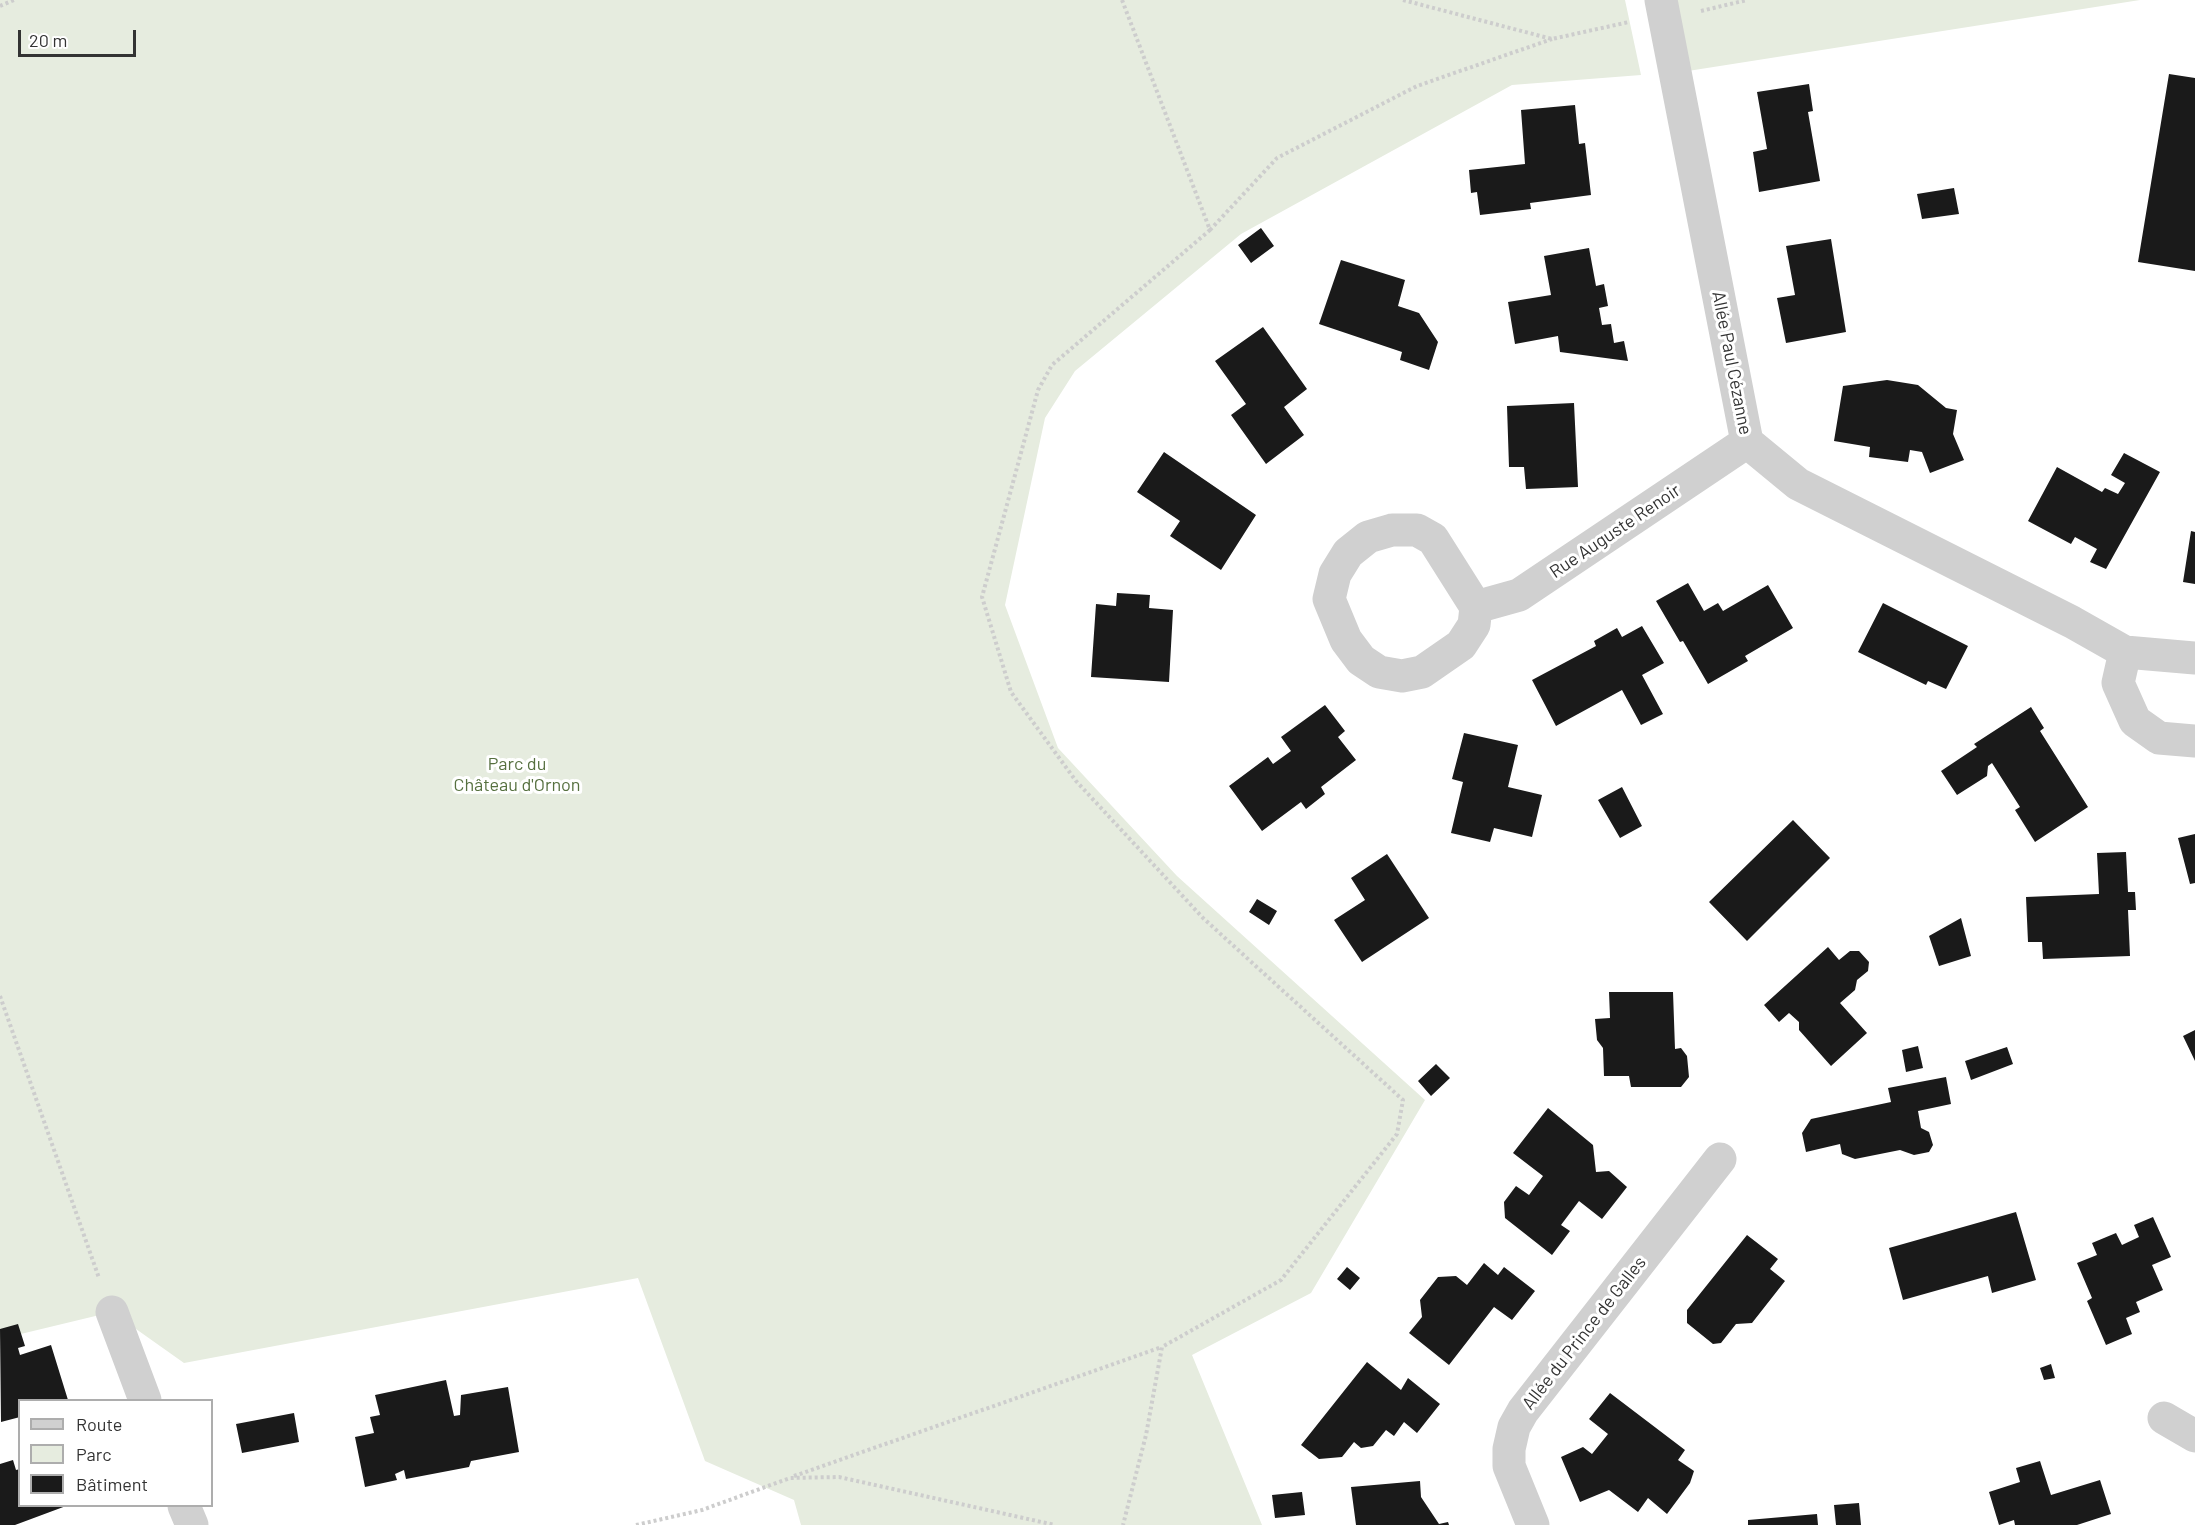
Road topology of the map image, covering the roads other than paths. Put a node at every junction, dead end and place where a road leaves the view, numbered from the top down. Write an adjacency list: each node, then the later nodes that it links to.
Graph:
1 (1662, 7): 2 (street, Allée Paul Cézanne)
2 (1748, 442): 3 (street, Rue Auguste Renoir); 4 (street, Allée Paul Cézanne)
3 (1476, 607): 3 (street)
4 (2125, 652): 5 (street, Allée Paul Cézanne); 6 (street)
5 (2195, 658)
6 (2195, 741)
7 (1720, 1159): 14 (street, Allée du Prince de Galles)
8 (112, 1312): 9 (street)
9 (144, 1399)
10 (2164, 1418): 11 (street)
11 (2195, 1436)
12 (184, 1507): 13 (street)
13 (192, 1525)
14 (1533, 1525)

